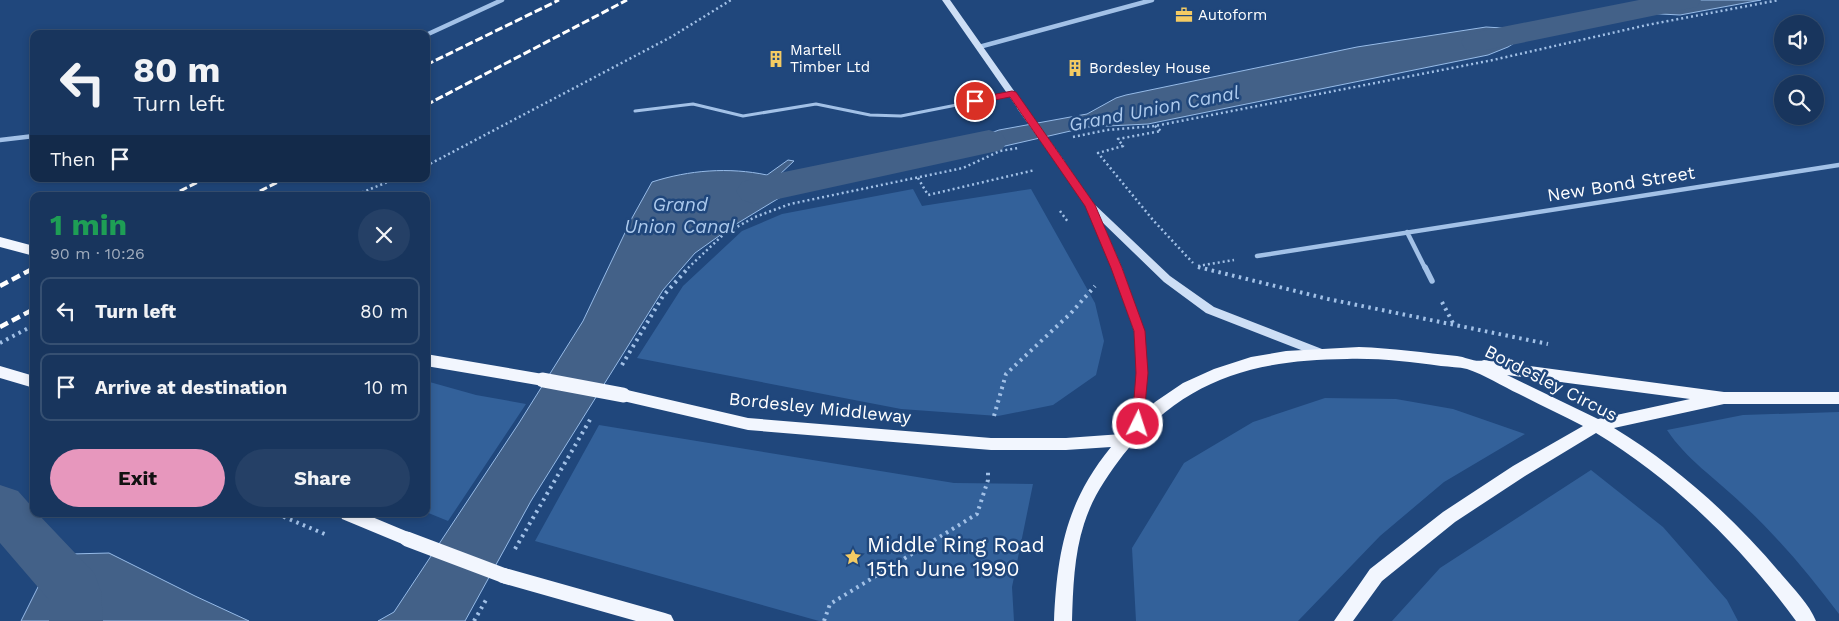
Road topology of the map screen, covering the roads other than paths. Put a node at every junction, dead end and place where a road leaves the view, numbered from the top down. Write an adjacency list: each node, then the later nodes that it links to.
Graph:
1 (502, 0): 4 (street)
2 (946, 0): 5 (main road)
3 (1152, 0): 5 (street)
4 (430, 33)
5 (979, 47): 6 (main road)
6 (1012, 94): 7 (lane); 11 (main road, bridge)
7 (635, 111)
8 (30, 136): 9 (street)
9 (0, 140)
10 (1839, 165): 12 (street, New Bond Street)
11 (1090, 205): 17 (main road); 24 (main road)
12 (1407, 232): 15 (street, New Bond Street); 16 (street)
13 (0, 242): 14 (highway)
14 (30, 250)
15 (1257, 256)
16 (1432, 281)
17 (1318, 352): 19 (highway, Bordesley Circus); 24 (highway, Bordesley Circus)
18 (430, 361): 26 (highway, Bordesley Middleway, bridge)
19 (1471, 364): 22 (highway); 25 (highway, Bordesley Circus)
20 (0, 372): 21 (highway)
21 (30, 381)
22 (1724, 398): 23 (highway); 25 (highway)
23 (1839, 398)
24 (1138, 424): 26 (highway, Bordesley Circus)
25 (1596, 426): 30 (highway); 31 (highway, Bordesley Circus)
26 (1124, 440): 29 (highway, Bordesley Circus)
27 (355, 517): 28 (highway, bridge)
28 (665, 621)
29 (1063, 621)
30 (1343, 621)
31 (1807, 621)

